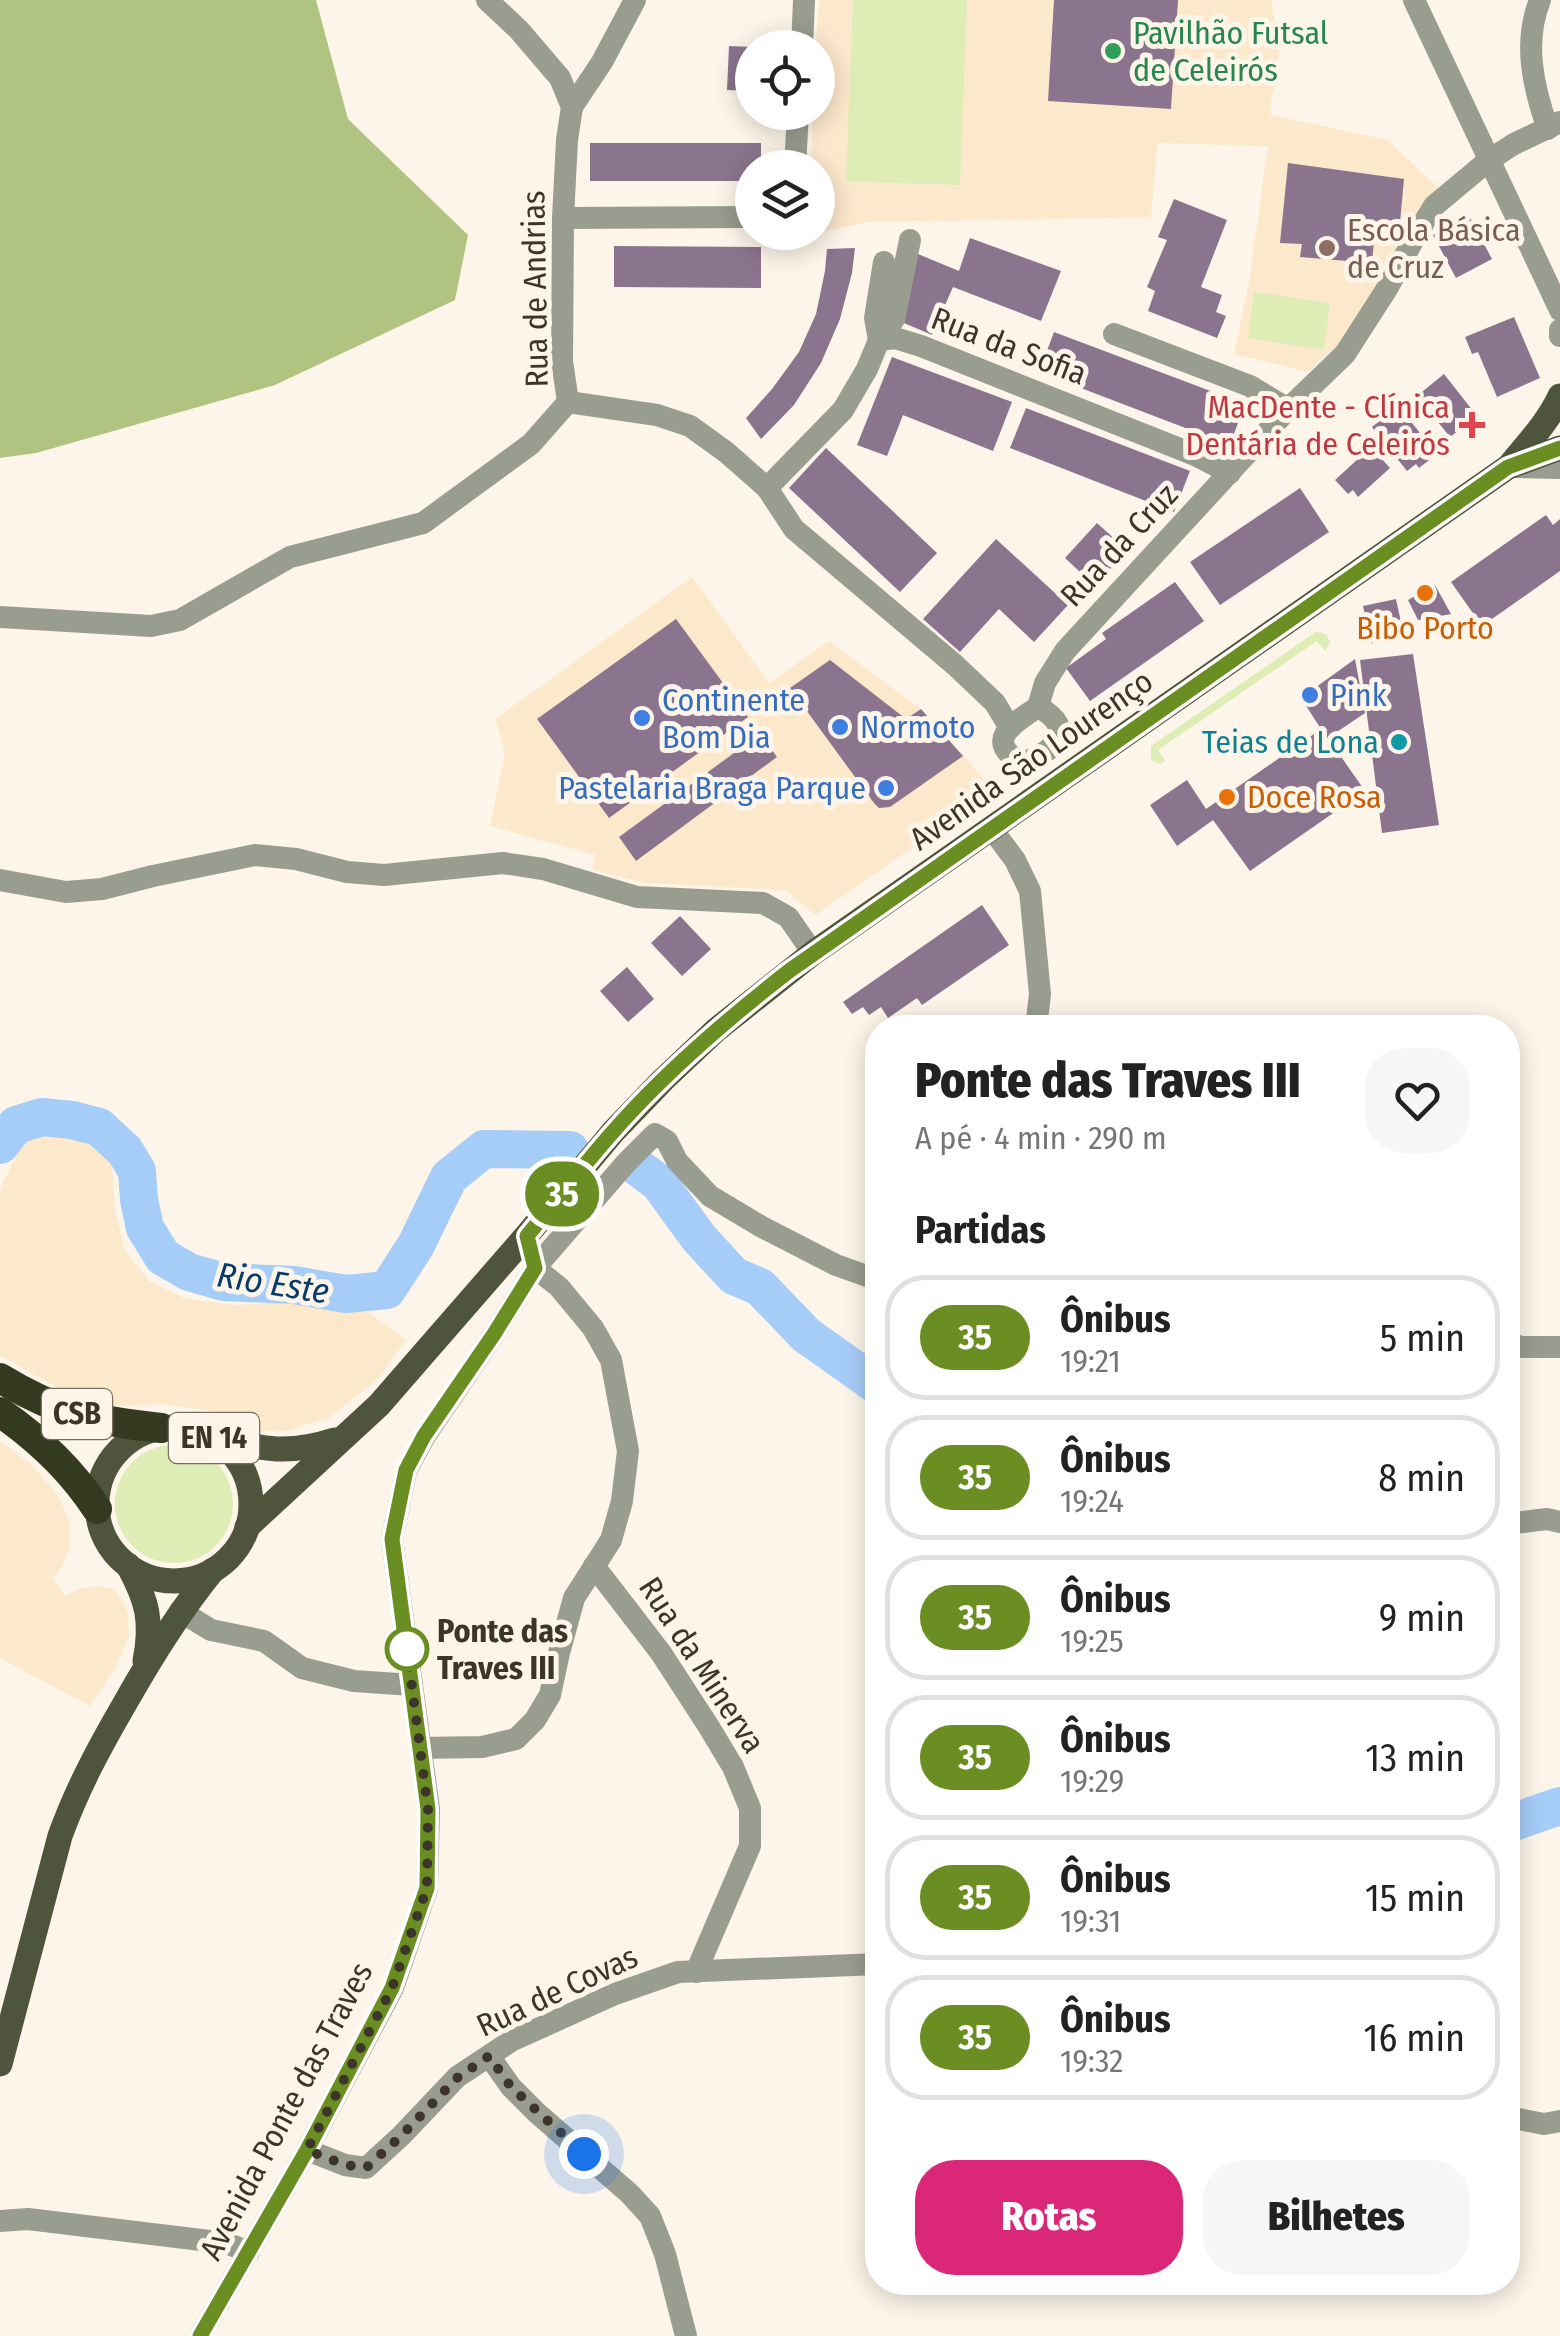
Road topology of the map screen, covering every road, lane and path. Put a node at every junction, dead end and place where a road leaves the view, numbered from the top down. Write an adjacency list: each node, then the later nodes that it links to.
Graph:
1 (636, 0): 7 (street)
2 (804, 0): 6 (street)
3 (1414, 0): 9 (street)
4 (1540, 0): 8 (street)
5 (491, 1): 7 (street)
6 (803, 30)
7 (572, 107): 11 (street, Rua de Andrias)
8 (1554, 126): 9 (street, Rua da Cruz)
9 (1489, 160): 14 (street); 19 (street, Rua da Cruz)
10 (735, 217): 11 (street)
11 (563, 218): 18 (street, Rua de Andrias)
12 (910, 240): 16 (street)
13 (884, 262): 16 (street)
14 (1560, 310)
15 (1114, 334): 19 (street)
16 (880, 340): 23 (street, Rua da Sofia); 24 (street, Rua da Sofia)
17 (1560, 396): 21 (main road, EN 14)
18 (568, 402): 24 (street, Rua de Andrias); 25 (street)
19 (1288, 409): 23 (street, Rua da Cruz)
20 (1560, 448): 21 (main road, EN 14)
21 (1508, 467): 22 (street); 29 (main road, Avenida São Lourenço / EN 14)
22 (1560, 468)
23 (1230, 474): 26 (street, Rua da Cruz)
24 (766, 488): 27 (street, Rua de Andrias)
25 (0, 617)
26 (1038, 707): 27 (street); 28 (street)
27 (1010, 728): 28 (street)
28 (1043, 752): 29 (street)
29 (1061, 779): 30 (main road, Avenida São Lourenço / EN 14)
30 (991, 828): 32 (main road, Avenida São Lourenço / EN 14); 33 (street)
31 (0, 880): 32 (street)
32 (813, 953): 34 (main road, Avenida São Lourenço / EN 14)
33 (1038, 1015)
34 (527, 1236): 35 (street); 42 (main road, EN 14)
35 (535, 1268): 36 (street, Avenida Ponte das Traves); 49 (street); 53 (street, Avenida Ponte das Traves)
36 (865, 1275)
37 (1520, 1347): 38 (street)
38 (1560, 1347)
39 (0, 1378): 41 (highway, CSB)
40 (0, 1412): 44 (highway, CSB)
41 (161, 1428): 43 (main road, EN 14); 44 (main road, EN 14)
42 (344, 1437): 43 (main road, EN 14); 47 (main road, EN 14)
43 (216, 1439): 47 (main road, EN 14)
44 (97, 1508): 48 (main road, EN 14)
45 (1520, 1522): 46 (street)
46 (1560, 1522)
47 (248, 1528): 50 (main road, EN 14)
48 (127, 1564): 50 (main road); 52 (main road, EN 14)
49 (594, 1566): 54 (street); 56 (street, Rua da Minerva)
50 (212, 1570): 51 (main road, EN 14)
51 (180, 1611): 52 (main road, EN 14); 53 (street)
52 (143, 1670): 58 (main road, EN 14)
53 (412, 1684): 54 (street, Avenida Ponte das Traves)
54 (421, 1748): 61 (street, Avenida Ponte das Traves)
55 (865, 1965): 56 (street, Rua de Covas)
56 (696, 1972): 57 (street, Rua de Covas)
57 (489, 2056): 61 (street, Rua de Covas); 65 (street)
58 (0, 2064)
59 (1520, 2119): 60 (street)
60 (1560, 2121)
61 (307, 2150): 63 (street, Avenida Ponte das Traves)
62 (0, 2221): 63 (street)
63 (249, 2252): 64 (street, Avenida Ponte das Traves)
64 (200, 2336)
65 (686, 2336)

